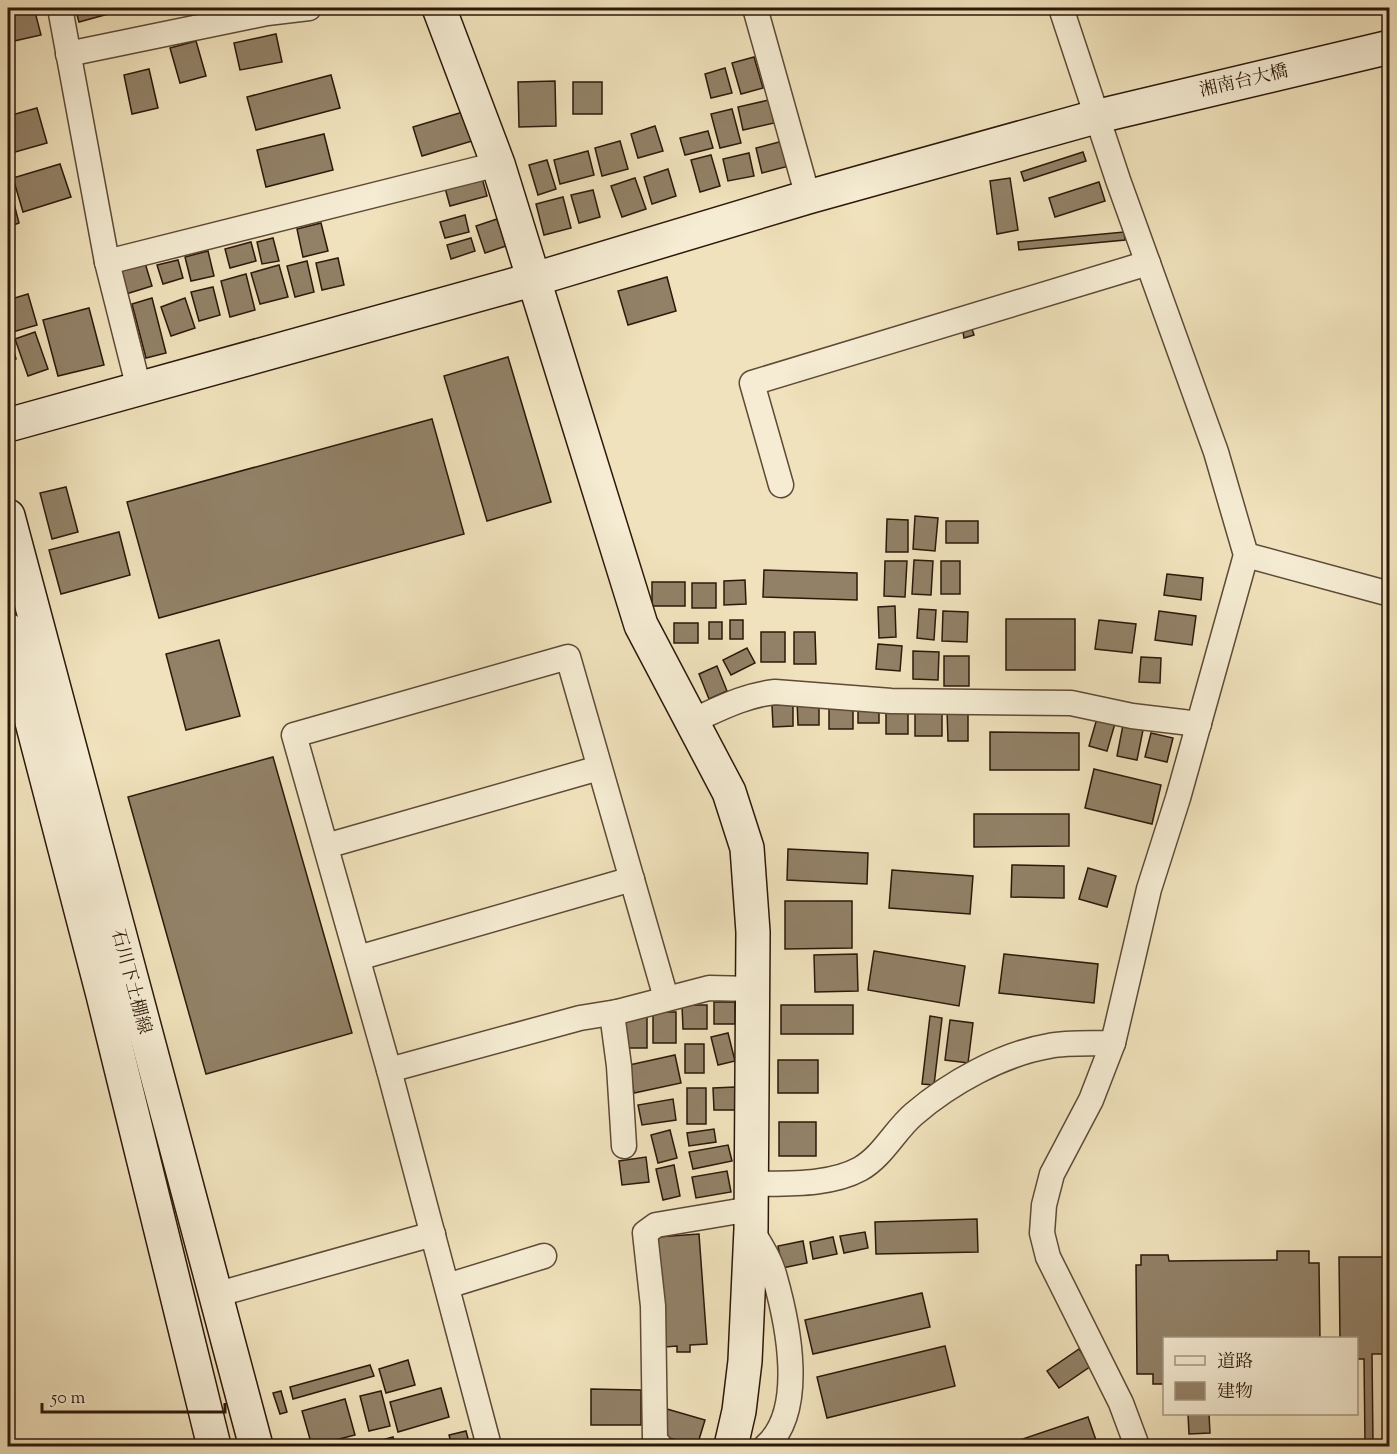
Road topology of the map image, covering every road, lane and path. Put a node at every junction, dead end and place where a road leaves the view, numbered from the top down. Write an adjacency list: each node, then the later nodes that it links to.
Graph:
1 (60, 8): 7 (street)
2 (309, 8): 7 (street)
3 (439, 8): 9 (street)
4 (755, 8): 10 (street)
5 (1061, 8): 8 (street)
6 (1389, 47): 8 (street, 湘南台大橋)
7 (68, 54): 11 (street)
8 (1099, 116): 10 (street, 湘南台大橋); 12 (street)
9 (498, 164): 11 (street); 13 (street)
10 (808, 197): 13 (street, 湘南台大橋)
11 (107, 262): 14 (street)
12 (1148, 263): 16 (street); 18 (street)
13 (535, 279): 14 (street, 湘南台大橋); 21 (street)
14 (140, 389): 15 (street, 湘南台大橋)
15 (8, 426)
16 (781, 484)
17 (8, 516): 37 (street, 石川下土棚線)
18 (1246, 555): 19 (street); 22 (street)
19 (1389, 594)
20 (8, 630): 38 (street, 石川下土棚線)
21 (692, 721): 22 (street); 27 (street)
22 (1199, 724): 30 (street)
23 (599, 768): 24 (street); 24 (street); 25 (street)
24 (326, 846): 26 (street)
25 (632, 879): 26 (street); 28 (street)
26 (357, 958): 31 (street)
27 (753, 989): 28 (street); 33 (street)
28 (666, 998): 29 (street)
29 (617, 1012): 31 (street); 32 (street)
30 (1113, 1043): 33 (street); 44 (street)
31 (389, 1070): 34 (street)
32 (624, 1146)
33 (751, 1207): 41 (street); 42 (street); 43 (street)
34 (433, 1234): 36 (street); 37 (street)
35 (544, 1256): 36 (street)
36 (447, 1286): 40 (street)
37 (215, 1295): 39 (street, 石川下土棚線)
38 (214, 1446)
39 (256, 1446)
40 (489, 1446)
41 (660, 1446)
42 (731, 1446)
43 (765, 1446)
44 (1137, 1446)

